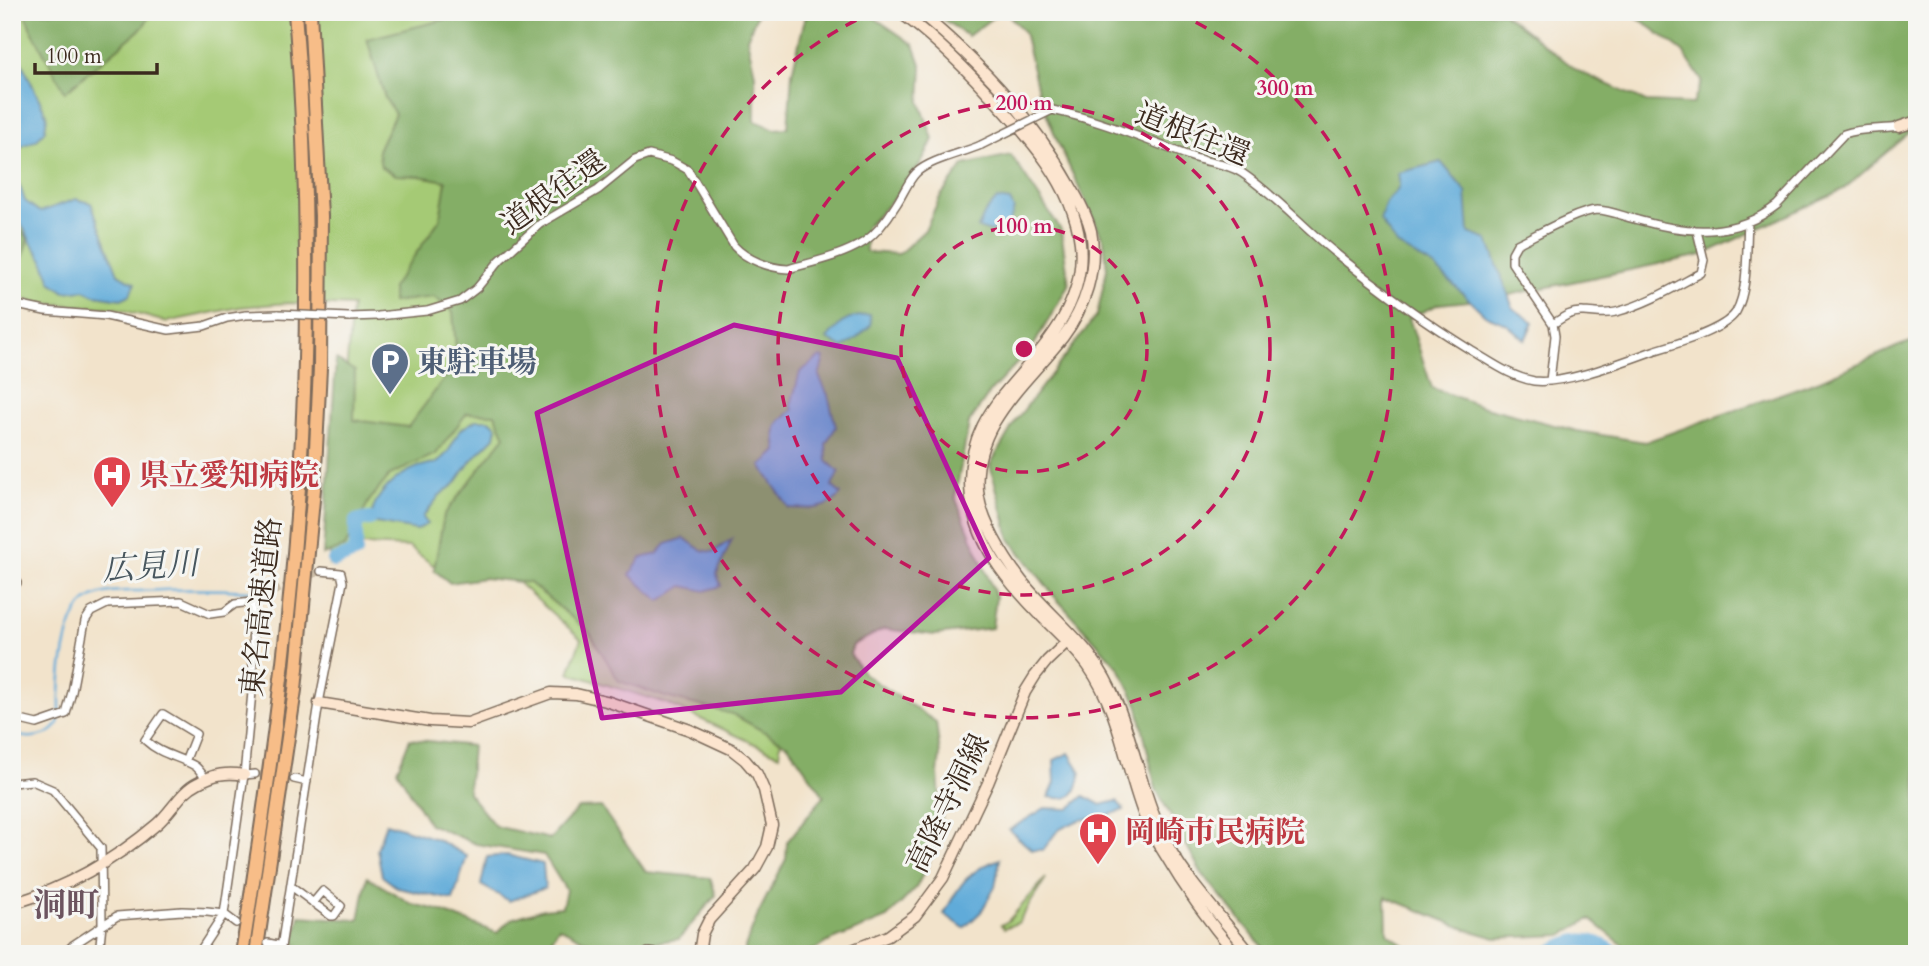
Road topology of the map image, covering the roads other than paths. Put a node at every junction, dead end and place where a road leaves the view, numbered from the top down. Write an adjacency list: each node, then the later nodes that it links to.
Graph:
1 (295, 12): 36 (highway, 東名高速道路)
2 (310, 12): 37 (highway, 東名高速道路)
3 (900, 12): 15 (street)
4 (919, 12): 15 (street)
5 (1917, 121): 6 (street)
6 (1899, 127): 7 (street)
7 (1748, 223): 8 (street); 11 (street)
8 (1697, 231): 10 (street); 10 (street)
9 (12, 304): 11 (street, 道根往還, bridge)
10 (1553, 324): 11 (street)
11 (1550, 381)
12 (321, 571): 16 (street)
13 (264, 596): 14 (street)
14 (252, 603): 17 (street); 19 (street)
15 (1070, 639): 41 (street, 高隆寺洞線); 42 (street); 43 (street)
16 (319, 703): 22 (street); 40 (street)
17 (12, 718)
18 (185, 762): 18 (street); 20 (street)
19 (250, 774): 20 (street); 28 (street)
20 (206, 779): 24 (street)
21 (294, 779): 22 (street)
22 (307, 782): 25 (street)
23 (12, 783): 24 (street)
24 (102, 863): 27 (street); 30 (street)
25 (291, 886): 26 (street); 32 (street)
26 (313, 903)
27 (12, 904)
28 (224, 914): 29 (street); 30 (street); 35 (street)
29 (236, 923)
30 (102, 924): 33 (street); 34 (street)
31 (268, 943): 32 (street)
32 (282, 953)
33 (64, 954)
34 (99, 954)
35 (198, 954)
36 (242, 954)
37 (256, 954)
38 (645, 954): 39 (street)
39 (662, 954)
40 (699, 954)
41 (842, 954)
42 (1236, 954)
43 (1251, 954)

